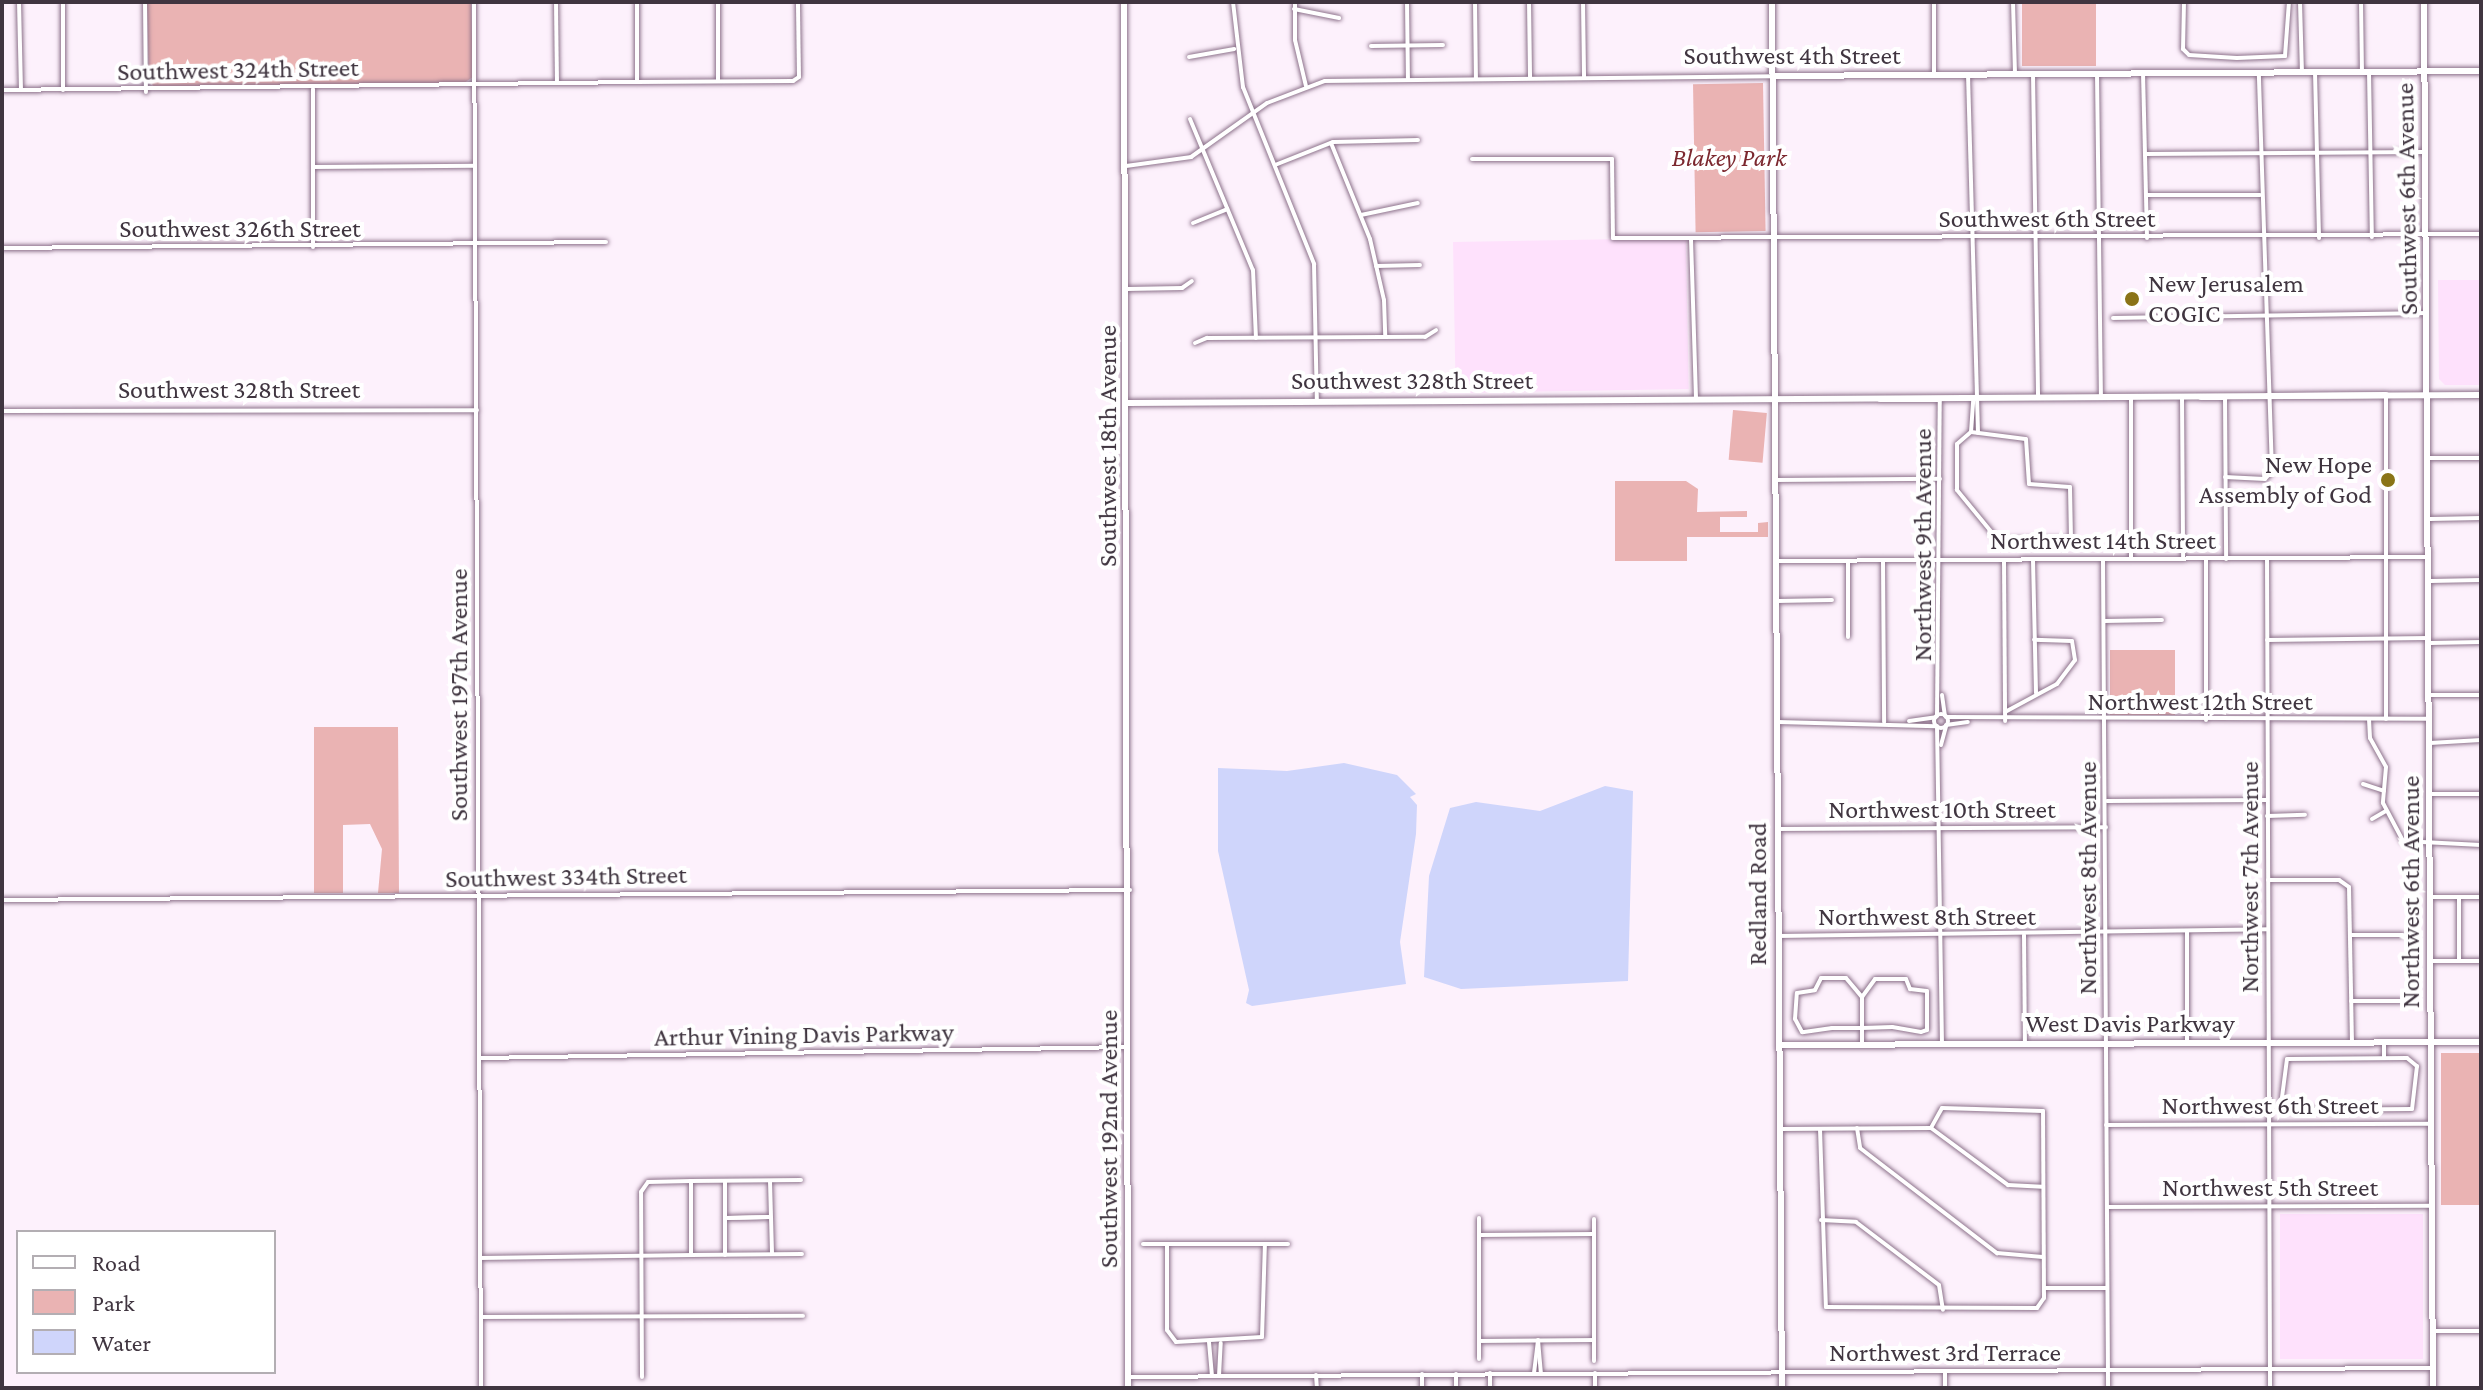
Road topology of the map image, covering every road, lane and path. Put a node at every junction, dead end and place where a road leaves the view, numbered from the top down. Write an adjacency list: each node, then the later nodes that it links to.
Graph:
1 (19, 2): 57 (street)
2 (63, 2): 58 (street)
3 (145, 2): 59 (street)
4 (474, 2): 53 (street, Southwest 197th Avenue)
5 (556, 2): 52 (street)
6 (637, 2): 51 (street)
7 (718, 2): 50 (street)
8 (798, 2): 50 (street, Southwest 324th Street)
9 (1124, 2): 73 (street, Southwest 18th Avenue)
10 (1233, 2): 29 (street)
11 (1295, 2): 24 (street)
12 (1407, 2): 28 (street)
13 (1475, 2): 49 (street)
14 (1529, 2): 46 (street)
15 (1583, 2): 47 (street)
16 (1772, 2): 45 (street, Redland Road)
17 (1934, 2): 44 (street)
18 (2013, 2): 41 (street)
19 (2184, 2): 31 (street)
20 (2289, 2): 31 (street)
21 (2300, 2): 33 (street)
22 (2361, 2): 35 (street)
23 (2424, 2): 36 (street, Southwest 6th Avenue)
24 (1294, 9): 25 (street); 54 (street)
25 (1339, 18)
26 (1443, 45): 28 (street)
27 (1371, 46): 28 (street)
28 (1408, 46): 48 (street)
29 (1234, 49): 30 (street); 60 (street)
30 (1189, 57)
31 (2237, 58): 38 (street)
32 (2481, 71): 36 (street, Southwest 4th Street)
33 (2302, 72): 34 (street, Southwest 4th Street); 39 (street, Southwest 4th Street)
34 (2315, 72): 35 (street, Southwest 4th Street); 69 (street)
35 (2366, 72): 36 (street, Southwest 4th Street); 67 (street)
36 (2424, 72): 65 (street, Southwest 6th Avenue)
37 (2143, 73): 38 (street, Southwest 4th Street); 43 (street, Southwest 4th Street); 68 (street)
38 (2237, 73): 39 (street, Southwest 4th Street)
39 (2259, 73): 66 (street)
40 (1968, 74): 41 (street, Southwest 4th Street); 44 (street, Southwest 4th Street); 85 (street)
41 (2015, 74): 42 (street, Southwest 4th Street)
42 (2033, 74): 43 (street, Southwest 4th Street); 88 (street)
43 (2097, 74): 89 (street)
44 (1934, 75): 45 (street, Southwest 4th Street)
45 (1773, 76): 47 (street, Southwest 4th Street); 83 (street, Redland Road)
46 (1530, 78): 47 (street, Southwest 4th Street); 49 (street, Southwest 4th Street)
47 (1584, 78)
48 (1408, 79): 49 (street, Southwest 4th Street); 54 (street, Southwest 4th Street)
49 (1476, 79)
50 (718, 81): 51 (street, Southwest 324th Street)
51 (637, 82): 52 (street, Southwest 324th Street)
52 (557, 83): 53 (street, Southwest 324th Street)
53 (475, 85): 55 (street, Southwest 324th Street); 72 (street, Southwest 197th Avenue)
54 (1306, 86): 60 (street, Southwest 4th Street)
55 (313, 89): 59 (street, Southwest 324th Street); 74 (street)
56 (2, 90): 57 (street, Southwest 324th Street)
57 (21, 90): 58 (street, Southwest 324th Street)
58 (63, 90): 59 (street, Southwest 324th Street)
59 (146, 92)
60 (1253, 112): 64 (street, Southwest 4th Street); 71 (street)
61 (1190, 119): 64 (street)
62 (1418, 140): 63 (street)
63 (1331, 143): 71 (street); 79 (street)
64 (1203, 151): 73 (street, Southwest 4th Street); 78 (street)
65 (2427, 152): 67 (street); 82 (street, Southwest 6th Avenue)
66 (2260, 153): 68 (street); 69 (street); 76 (street)
67 (2371, 153): 69 (street); 87 (street)
68 (2145, 154): 75 (street)
69 (2317, 154): 91 (street)
70 (1472, 159): 84 (street, Southwest 6th Street)
71 (1275, 165): 104 (street)
72 (475, 166): 74 (street); 93 (street, Southwest 197th Avenue)
73 (1126, 166): 99 (street, Southwest 18th Avenue)
74 (314, 167): 94 (street)
75 (2146, 195): 76 (street); 90 (street)
76 (2260, 195): 86 (street)
77 (1418, 203): 79 (street)
78 (1227, 209): 80 (street); 106 (street)
79 (1361, 215): 97 (street)
80 (1193, 223)
81 (2481, 234): 82 (street, Southwest 6th Street)
82 (2428, 235): 87 (street, Southwest 6th Street); 100 (street, Southwest 6th Avenue)
83 (1775, 236): 84 (street, Southwest 6th Street); 85 (street, Southwest 6th Street); 119 (street, Redland Road)
84 (1691, 237): 120 (street)
85 (1970, 237): 88 (street, Southwest 6th Street); 117 (street)
86 (2263, 237): 90 (street, Southwest 6th Street); 91 (street, Southwest 6th Street); 101 (street)
87 (2372, 237): 91 (street, Southwest 6th Street)
88 (2036, 238): 89 (street, Southwest 6th Street); 118 (street)
89 (2099, 238): 90 (street, Southwest 6th Street); 112 (street)
90 (2147, 238)
91 (2319, 238)
92 (606, 242): 93 (street, Southwest 326th Street)
93 (477, 244): 94 (street, Southwest 326th Street); 123 (street, Southwest 197th Avenue)
94 (313, 247): 95 (street, Southwest 326th Street)
95 (2, 248)
96 (1420, 265): 97 (street)
97 (1376, 266): 105 (street)
98 (1192, 281): 99 (street)
99 (1127, 289): 122 (street, Southwest 18th Avenue)
100 (2428, 313): 101 (street); 109 (street, Southwest 6th Avenue)
101 (2265, 316): 102 (street); 111 (street)
102 (2113, 318)
103 (1436, 330): 105 (street)
104 (1317, 337): 105 (street); 106 (street); 121 (street)
105 (1385, 337)
106 (1256, 338): 107 (street)
107 (1195, 343)
108 (2386, 395): 109 (street, Southwest 328th Street); 111 (street, Southwest 328th Street); 136 (street)
109 (2430, 395): 110 (street, Southwest 328th Street); 127 (street, Northwest 6th Avenue)
110 (2481, 395)
111 (2268, 396): 115 (street, Southwest 328th Street); 129 (street)
112 (2101, 397): 113 (street, Southwest 328th Street); 118 (street, Southwest 328th Street)
113 (2131, 397): 114 (street, Southwest 328th Street); 137 (street)
114 (2182, 397): 115 (street, Southwest 328th Street); 138 (street)
115 (2225, 397): 129 (street)
116 (1940, 398): 117 (street, Southwest 328th Street); 119 (street, Southwest 328th Street); 130 (street, Northwest 9th Avenue)
117 (1974, 398): 118 (street, Southwest 328th Street); 125 (street); 126 (street)
118 (2038, 398)
119 (1777, 399): 120 (street, Southwest 328th Street); 131 (street, Redland Road)
120 (1696, 400): 121 (street, Southwest 328th Street)
121 (1317, 402): 122 (street, Southwest 328th Street)
122 (1128, 403): 199 (street, Southwest 18th Avenue)
123 (477, 410): 124 (street, Southwest 328th Street); 200 (street, Southwest 197th Avenue)
124 (2, 411)
125 (1971, 432): 126 (street); 126 (street)
126 (1978, 433)
127 (2430, 458): 128 (street); 133 (street, Northwest 6th Avenue)
128 (2481, 458)
129 (2225, 477): 140 (street)
130 (1940, 479): 131 (street); 141 (street, Northwest 9th Avenue)
131 (1777, 480): 144 (street, Redland Road)
132 (2481, 518): 133 (street)
133 (2430, 519): 134 (street, Northwest 6th Avenue)
134 (2430, 557): 136 (street, Northwest 14th Street); 149 (street, Northwest 6th Avenue)
135 (2267, 558): 136 (street, Northwest 14th Street); 140 (street, Northwest 14th Street); 157 (street, Northwest 7th Avenue)
136 (2386, 558): 155 (street)
137 (2131, 559): 138 (street, Northwest 14th Street); 143 (street, Northwest 14th Street)
138 (2183, 559): 139 (street, Northwest 14th Street)
139 (2206, 559): 140 (street, Northwest 14th Street); 171 (street)
140 (2226, 559)
141 (1940, 560): 146 (street, Northwest 14th Street); 147 (street, Northwest 14th Street); 160 (street, Northwest 9th Avenue)
142 (2033, 560): 143 (street, Northwest 14th Street); 147 (street, Northwest 14th Street); 156 (street)
143 (2103, 560): 153 (street, Northwest 8th Avenue)
144 (1777, 561): 145 (street, Northwest 14th Street); 151 (street, Redland Road)
145 (1848, 561): 146 (street, Northwest 14th Street); 154 (street)
146 (1883, 561): 176 (street)
147 (2004, 561): 164 (street)
148 (2481, 580): 149 (street)
149 (2430, 581): 158 (street, Northwest 6th Avenue)
150 (1832, 600): 151 (street)
151 (1777, 601): 175 (street, Redland Road)
152 (2162, 620): 153 (street)
153 (2104, 621): 174 (street, Northwest 8th Avenue)
154 (1848, 637)
155 (2386, 639): 157 (street); 158 (street); 169 (street)
156 (2034, 640): 161 (street); 161 (street)
157 (2267, 640): 167 (street, Northwest 7th Avenue)
158 (2430, 640): 159 (street); 162 (street, Northwest 6th Avenue)
159 (2481, 642)
160 (1941, 693): 165 (street, Northwest 9th Avenue); 166 (street, Northwest 9th Avenue)
161 (2036, 693): 164 (street)
162 (2430, 695): 163 (street); 170 (street, Northwest 6th Avenue)
163 (2481, 695)
164 (2005, 712): 173 (street)
165 (1946, 716): 166 (street, Northwest 12th Street); 172 (street, Northwest 12th Street); 179 (street, Northwest 9th Avenue)
166 (1936, 717): 177 (street); 178 (street, Northwest 9th Avenue)
167 (2267, 719): 168 (street, Northwest 12th Street); 171 (street, Northwest 12th Street); 187 (street, Northwest 7th Avenue)
168 (2369, 719): 169 (street, Northwest 12th Street); 184 (street)
169 (2386, 719): 170 (street, Northwest 12th Street)
170 (2430, 719): 181 (street, Northwest 6th Avenue)
171 (2206, 720): 174 (street, Northwest 12th Street)
172 (1970, 721): 173 (street, Northwest 12th Street); 179 (street, Northwest 12th Street)
173 (2005, 721): 174 (street, Northwest 12th Street)
174 (2105, 721): 188 (street, Northwest 8th Avenue)
175 (1778, 722): 176 (street); 195 (street, Redland Road)
176 (1884, 722): 177 (street)
177 (1907, 722): 178 (street)
178 (1937, 726): 179 (street, Northwest 12th Street); 182 (street)
179 (1946, 726): 182 (street)
180 (2481, 740): 181 (street)
181 (2430, 743): 185 (street, Northwest 6th Avenue)
182 (1941, 745): 194 (street)
183 (2363, 784): 184 (street)
184 (2384, 791): 189 (street)
185 (2431, 794): 186 (street); 197 (street, Northwest 6th Avenue)
186 (2481, 794)
187 (2267, 800): 188 (street); 191 (street, Northwest 7th Avenue)
188 (2107, 801): 193 (street, Northwest 8th Avenue)
189 (2386, 811): 192 (street); 197 (street)
190 (2305, 815): 191 (street)
191 (2267, 816): 198 (street, Northwest 7th Avenue)
192 (2372, 819)
193 (2106, 827): 194 (street, Northwest 10th Street); 207 (street, Northwest 8th Avenue)
194 (1942, 828): 195 (street, Northwest 10th Street); 212 (street)
195 (1778, 829): 211 (street, Redland Road)
196 (2481, 845): 197 (street)
197 (2431, 846): 201 (street, Northwest 6th Avenue)
198 (2268, 880): 205 (street, Northwest 7th Avenue); 209 (street)
199 (1130, 890): 200 (street, Southwest 334th Street); 231 (street, Southwest 192nd Avenue)
200 (478, 896): 204 (street, Southwest 334th Street); 232 (street, Southwest 197th Avenue)
201 (2431, 897): 202 (street); 213 (street, Northwest 6th Avenue)
202 (2459, 897): 203 (street); 214 (street)
203 (2481, 897)
204 (2, 900)
205 (2268, 929): 206 (street, Northwest 8th Street); 224 (street, Northwest 7th Avenue)
206 (2187, 931): 207 (street, Northwest 8th Street); 223 (street)
207 (2106, 932): 208 (street, Northwest 8th Street); 226 (street, Northwest 8th Avenue)
208 (2024, 935): 212 (street, Northwest 8th Street); 230 (street)
209 (2351, 935): 210 (street); 217 (street)
210 (2403, 935)
211 (1779, 936): 212 (street, Northwest 8th Street); 227 (street, Redland Road)
212 (1942, 936): 229 (street)
213 (2431, 961): 214 (street); 221 (street, Northwest 6th Avenue)
214 (2459, 961): 215 (street)
215 (2481, 961)
216 (1862, 997): 219 (street); 219 (street); 219 (street)
217 (2351, 1001): 218 (street); 225 (street)
218 (2402, 1001)
219 (1862, 1028): 228 (street)
220 (2384, 1042): 221 (street, West Davis Parkway); 225 (street, West Davis Parkway); 233 (street)
221 (2433, 1042): 222 (street, West Davis Parkway); 239 (street, Northwest 6th Avenue)
222 (2481, 1042)
223 (2187, 1043): 224 (street, West Davis Parkway); 226 (street, West Davis Parkway)
224 (2269, 1043): 225 (street, West Davis Parkway); 236 (street, Northwest 7th Avenue)
225 (2352, 1043)
226 (2105, 1044): 230 (street, West Davis Parkway); 240 (street, Northwest 8th Avenue)
227 (1779, 1045): 228 (street, West Davis Parkway); 243 (street, Redland Road)
228 (1862, 1045): 229 (street, West Davis Parkway)
229 (1942, 1045): 230 (street, West Davis Parkway)
230 (2025, 1045)
231 (1129, 1047): 232 (street, Arthur Vining Davis Parkway); 302 (street, Southwest 192nd Avenue)
232 (479, 1058): 270 (street, Southwest 197th Avenue)
233 (2384, 1058): 234 (street); 235 (street)
234 (2299, 1110): 235 (street); 237 (street)
235 (2399, 1110): 238 (street)
236 (2268, 1124): 237 (street, Northwest 6th Street); 240 (street, Northwest 6th Street); 250 (street, Northwest 7th Avenue)
237 (2299, 1124): 238 (street, Northwest 6th Street)
238 (2399, 1124): 239 (street, Northwest 6th Street)
239 (2433, 1124): 251 (street, Northwest 6th Avenue)
240 (2106, 1125): 252 (street, Northwest 8th Avenue)
241 (1857, 1128): 242 (street); 244 (street); 269 (street)
242 (1931, 1128): 249 (street); 249 (street)
243 (1780, 1129): 244 (street); 292 (street, Redland Road)
244 (1820, 1129): 257 (street)
245 (801, 1180): 248 (street)
246 (691, 1181): 247 (street); 265 (street); 268 (street)
247 (725, 1181): 248 (street); 254 (street)
248 (770, 1181): 253 (street)
249 (2042, 1187): 269 (street)
250 (2269, 1206): 251 (street, Northwest 5th Street); 252 (street, Northwest 5th Street); 290 (street, Northwest 7th Avenue)
251 (2434, 1206): 277 (street, Northwest 6th Avenue)
252 (2107, 1207): 272 (street, Northwest 8th Avenue)
253 (770, 1217): 254 (street); 267 (street)
254 (726, 1218): 266 (street)
255 (1479, 1218): 259 (street)
256 (1594, 1219): 258 (street)
257 (1821, 1220): 273 (street); 273 (street)
258 (1594, 1234): 259 (street); 280 (street)
259 (1480, 1235): 281 (street)
260 (1143, 1244): 261 (street)
261 (1167, 1244): 262 (street); 282 (street)
262 (1265, 1244): 263 (street); 283 (street)
263 (1288, 1244)
264 (802, 1254): 267 (street)
265 (691, 1255): 266 (street); 268 (street)
266 (725, 1255): 267 (street)
267 (772, 1255)
268 (641, 1256): 270 (street); 276 (street)
269 (2043, 1257): 271 (street)
270 (481, 1258): 275 (street, Southwest 197th Avenue)
271 (2044, 1288): 272 (street); 273 (street)
272 (2107, 1288): 289 (street, Northwest 8th Avenue)
273 (1943, 1310)
274 (803, 1316): 276 (street)
275 (481, 1317): 276 (street); 303 (street, Southwest 197th Avenue)
276 (642, 1317): 301 (street)
277 (2434, 1331): 278 (street); 288 (street, Northwest 6th Avenue)
278 (2481, 1331)
279 (1538, 1340): 280 (street); 281 (street); 294 (street); 298 (street)
280 (1594, 1340): 287 (street)
281 (1479, 1341): 286 (street)
282 (1209, 1342): 283 (street); 284 (street)
283 (1221, 1342): 285 (street)
284 (1210, 1356): 285 (street); 300 (street)
285 (1221, 1356): 300 (street)
286 (1479, 1359)
287 (1594, 1361)
288 (2433, 1368): 290 (street, Northwest 3rd Terrace); 314 (street, Northwest 6th Avenue)
289 (2108, 1370): 290 (street, Northwest 3rd Terrace); 291 (street, Northwest 3rd Terrace); 312 (street, Northwest 8th Avenue)
290 (2270, 1370): 313 (street, Northwest 7th Avenue)
291 (1945, 1371): 292 (street, Northwest 3rd Terrace); 311 (street)
292 (1782, 1372): 295 (street, Northwest 3rd Terrace); 310 (street, Redland Road)
293 (1490, 1373): 294 (street, Northwest 3rd Terrace); 297 (street, Northwest 3rd Terrace); 308 (street)
294 (1534, 1373): 298 (street, Northwest 3rd Terrace)
295 (1595, 1373): 298 (street, Northwest 3rd Terrace); 309 (street)
296 (1422, 1374): 297 (street, Northwest 3rd Terrace); 299 (street, Northwest 3rd Terrace); 306 (street)
297 (1456, 1374): 307 (street)
298 (1541, 1374)
299 (1316, 1375): 300 (street, Northwest 3rd Terrace); 305 (street)
300 (1216, 1376): 302 (street)
301 (642, 1377)
302 (1128, 1377): 304 (street, Southwest 192nd Avenue)
303 (481, 1388)
304 (1128, 1388)
305 (1317, 1388)
306 (1422, 1388)
307 (1456, 1388)
308 (1490, 1388)
309 (1595, 1388)
310 (1782, 1388)
311 (1945, 1388)
312 (2108, 1388)
313 (2270, 1388)
314 (2433, 1388)

